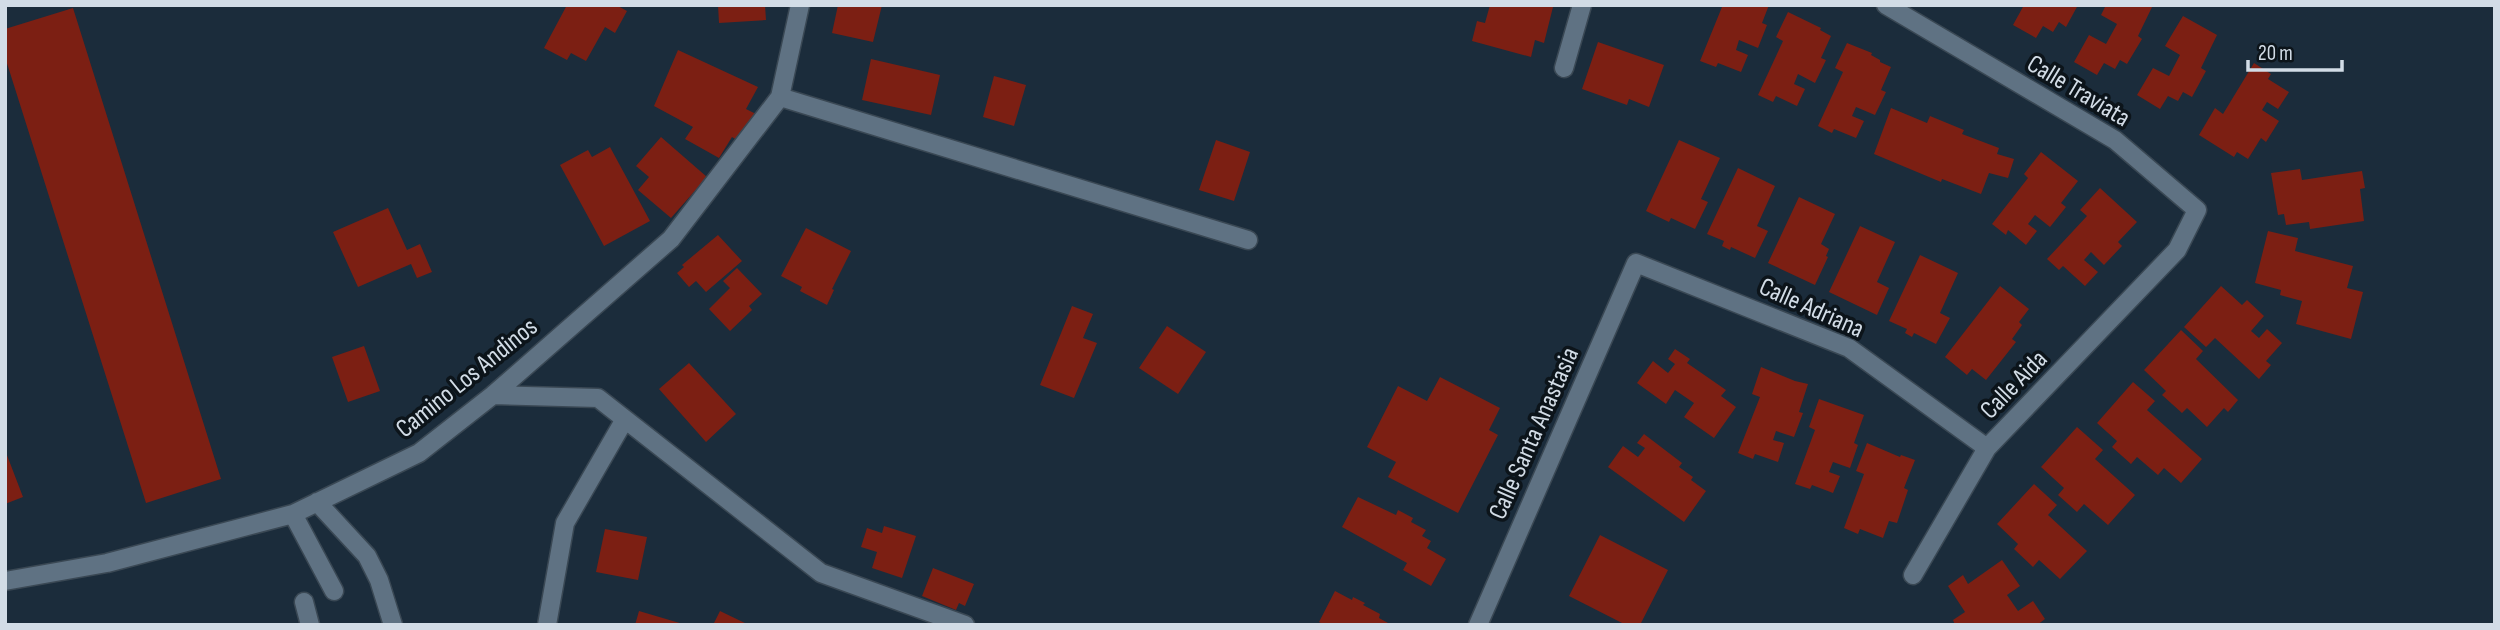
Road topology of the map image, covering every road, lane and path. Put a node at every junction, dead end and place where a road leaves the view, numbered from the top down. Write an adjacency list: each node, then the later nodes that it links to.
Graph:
1 (800, 5): 5 (street, Camino Los Andinos)
2 (1582, 5): 4 (street)
3 (1886, 5): 7 (street, Calle Traviata)
4 (1564, 68)
5 (780, 97): 6 (street); 9 (street, Camino Los Andinos)
6 (1248, 240)
7 (2177, 250): 11 (street, Calle Aida)
8 (1636, 262): 11 (street, Calle Adriana); 22 (street, Calle Santa Anastasia)
9 (493, 395): 10 (street); 12 (street, Camino Los Andinos)
10 (625, 419): 20 (street); 21 (street)
11 (1987, 449): 14 (street, Calle Aida)
12 (317, 502): 13 (street, Camino Los Andinos); 19 (street)
13 (293, 514): 15 (street, Camino Los Andinos); 16 (street)
14 (1913, 575)
15 (5, 580)
16 (334, 592)
17 (304, 602): 18 (street)
18 (310, 625)
19 (393, 625)
20 (547, 625)
21 (965, 625)
22 (1478, 625)

